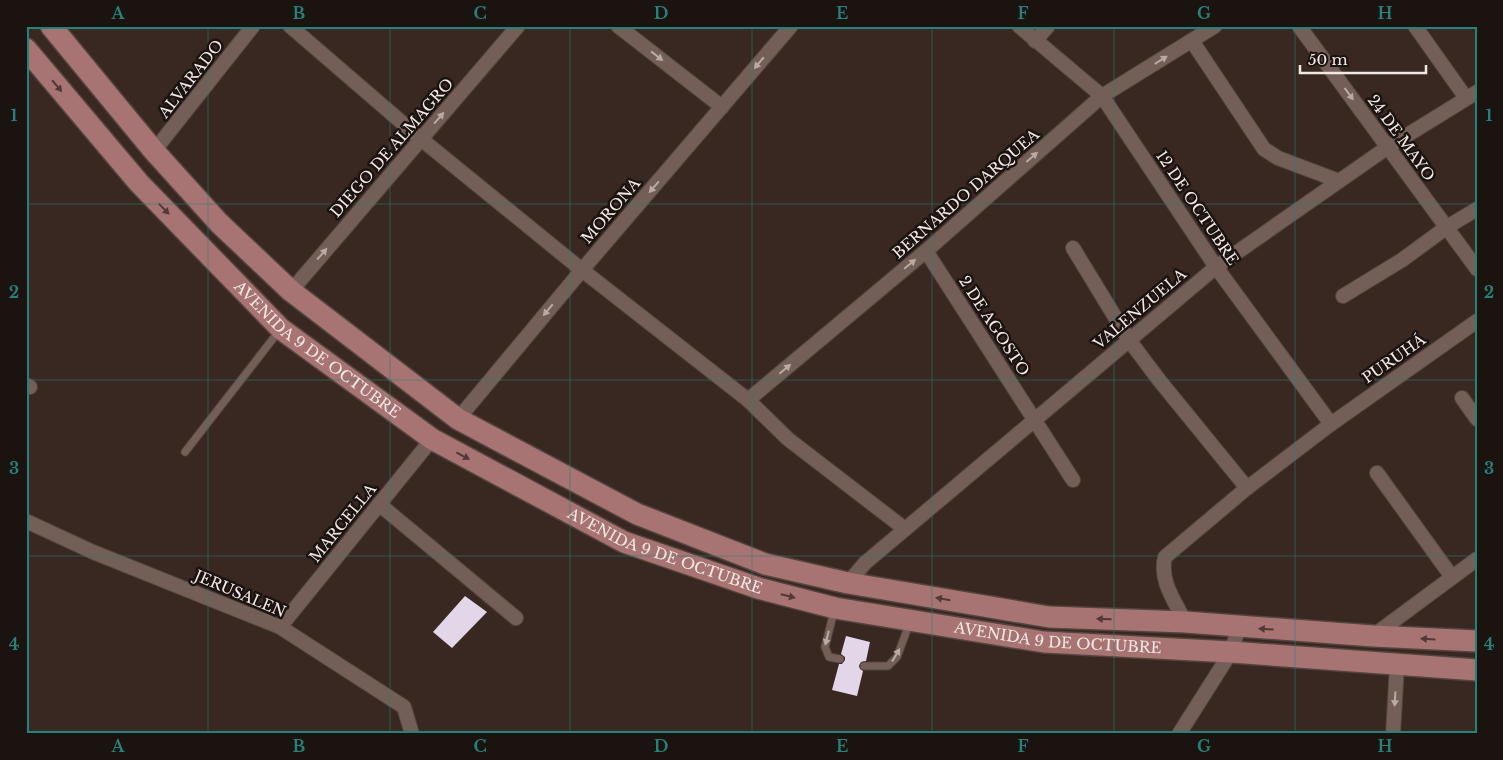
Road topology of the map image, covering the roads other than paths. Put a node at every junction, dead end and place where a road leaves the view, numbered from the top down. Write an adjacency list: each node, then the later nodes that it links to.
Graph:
1 (51, 26): 20 (main road, AVENIDA 9 DE OCTUBRE)
2 (253, 26): 20 (street, ALVARADO)
3 (290, 26): 18 (street)
4 (518, 26): 18 (street, DIEGO DE ALMAGRO, one-way to 4)
5 (618, 26): 17 (street, one-way to 17)
6 (791, 26): 17 (street, MORONA, one-way to 17)
7 (1019, 26): 12 (street, 12 DE OCTUBRE)
8 (1048, 26): 12 (street)
9 (1215, 26): 13 (street, BERNARDO DARQUEA)
10 (1299, 26): 19 (street, 24 DE MAYO, one-way to 19)
11 (1415, 26): 15 (street)
12 (1035, 41): 16 (street, 12 DE OCTUBRE)
13 (1192, 41): 16 (street, BERNARDO DARQUEA, one-way to 13); 21 (street)
14 (26, 49): 32 (main road, AVENIDA 9 DE OCTUBRE, one-way to 32)
15 (1472, 95): 19 (street, VALENZUELA)
16 (1102, 96): 25 (street, BERNARDO DARQUEA, one-way to 16); 26 (street, 12 DE OCTUBRE)
17 (722, 107): 28 (street, MORONA, one-way to 28)
18 (421, 139): 28 (street); 29 (street, DIEGO DE ALMAGRO, one-way to 18)
19 (1388, 147): 21 (street, VALENZUELA); 23 (street, 24 DE MAYO)
20 (154, 151): 29 (main road, AVENIDA 9 DE OCTUBRE)
21 (1339, 182): 26 (street, VALENZUELA)
22 (1477, 209): 23 (street)
23 (1447, 227): 27 (street, 24 DE MAYO); 30 (street)
24 (1073, 248): 33 (street)
25 (926, 251): 35 (street, BERNARDO DARQUEA, one-way to 25); 37 (street, 2 DE AGOSTO)
26 (1216, 266): 33 (street, VALENZUELA); 39 (street, 12 DE OCTUBRE)
27 (1477, 269)
28 (582, 270): 35 (street); 36 (street, MORONA, one-way to 36)
29 (291, 292): 36 (main road, AVENIDA 9 DE OCTUBRE)
30 (1343, 296)
31 (1477, 321): 39 (street, PURUHÁ)
32 (281, 329): 40 (main road, AVENIDA 9 DE OCTUBRE); 41 (lane)
33 (1128, 340): 37 (street, VALENZUELA); 44 (street)
34 (1462, 398): 38 (street)
35 (748, 400): 47 (street)
36 (458, 419): 50 (main road, AVENIDA 9 DE OCTUBRE)
37 (1035, 419): 43 (street, 2 DE AGOSTO); 47 (street, VALENZUELA)
38 (1477, 419)
39 (1331, 424): 44 (street, PURUHÁ)
40 (432, 439): 45 (street, MARCELLA); 51 (main road, AVENIDA 9 DE OCTUBRE, one-way to 51)
41 (185, 452)
42 (1377, 473): 49 (street)
43 (1073, 480)
44 (1247, 488): 54 (street, PURUHÁ)
45 (380, 504): 52 (street); 55 (street, MARCELLA)
46 (26, 521): 55 (street, JERUSALEN)
47 (905, 529): 50 (street, VALENZUELA)
48 (1477, 559): 49 (street)
49 (1452, 577): 57 (street)
50 (848, 583): 54 (main road, AVENIDA 9 DE OCTUBRE, one-way to 50)
51 (835, 608): 53 (main road, AVENIDA 9 DE OCTUBRE); 60 (lane, one-way to 60)
52 (516, 618)
53 (910, 621): 59 (main road, AVENIDA 9 DE OCTUBRE); 62 (lane, one-way to 53)
54 (1185, 622): 56 (main road, AVENIDA 9 DE OCTUBRE)
55 (280, 627): 64 (street, JERUSALEN)
56 (1239, 627): 57 (main road, AVENIDA 9 DE OCTUBRE, one-way to 56); 59 (street)
57 (1373, 636): 58 (main road, AVENIDA 9 DE OCTUBRE, one-way to 57)
58 (1477, 641)
59 (1231, 652): 61 (main road, AVENIDA 9 DE OCTUBRE); 65 (street)
60 (840, 659)
61 (1397, 665): 63 (main road, AVENIDA 9 DE OCTUBRE); 66 (street, one-way to 66)
62 (864, 666)
63 (1477, 670)
64 (412, 734)
65 (1179, 734)
66 (1393, 734)

